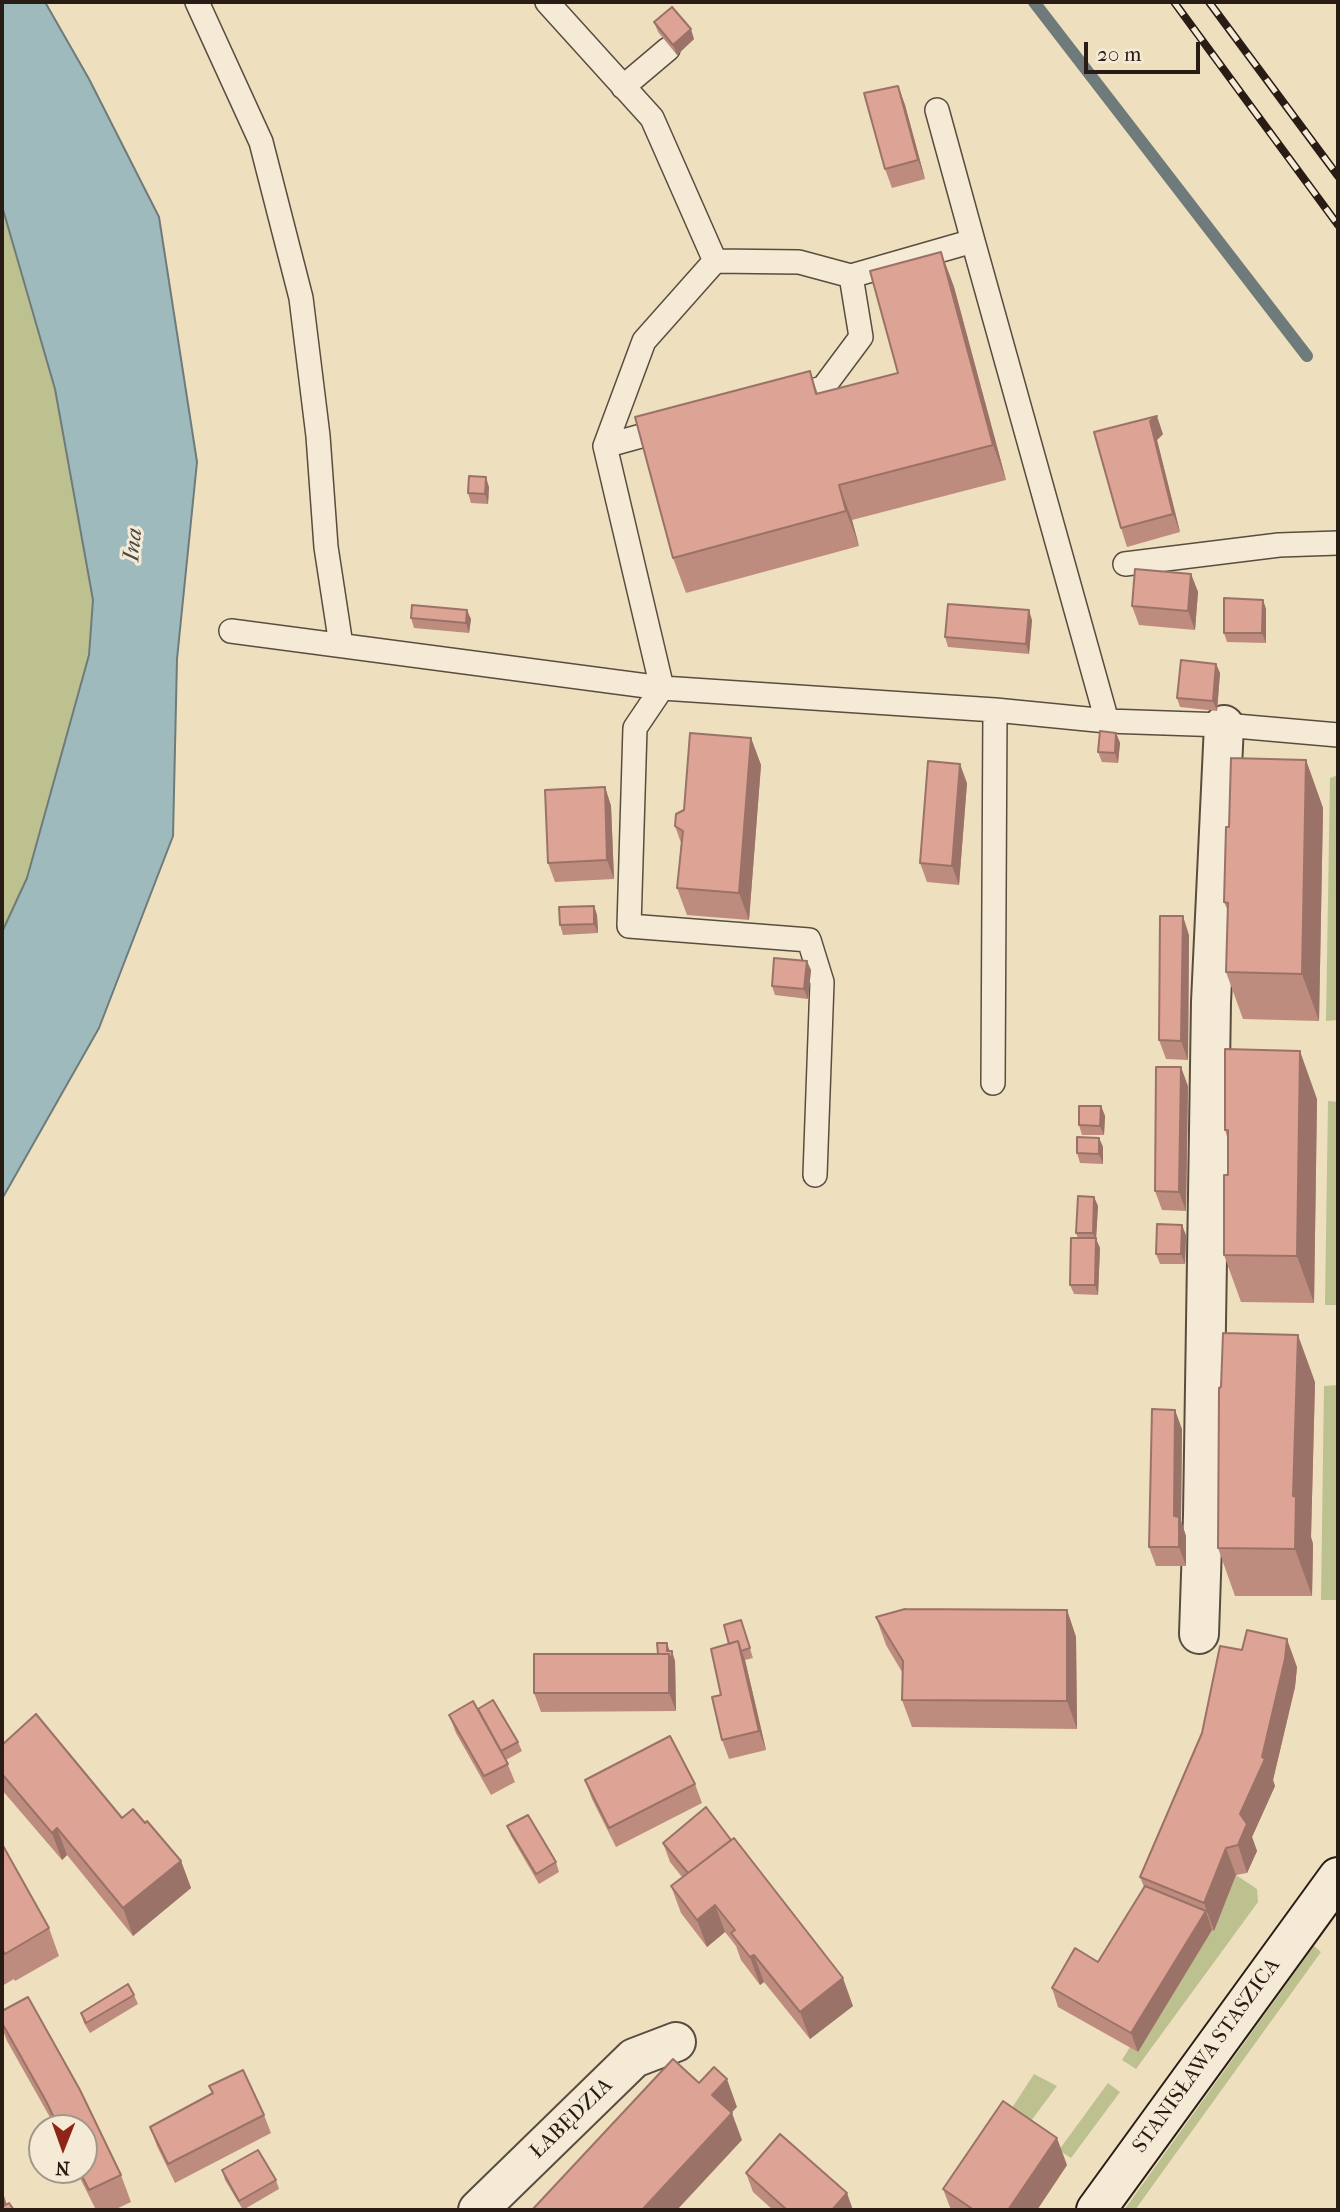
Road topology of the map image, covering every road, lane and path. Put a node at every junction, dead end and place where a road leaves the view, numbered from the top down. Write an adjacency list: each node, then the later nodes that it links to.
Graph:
1 (197, 2): 15 (lane)
2 (547, 2): 4 (lane)
3 (668, 49): 4 (lane)
4 (624, 87): 7 (lane)
5 (937, 110): 6 (lane)
6 (973, 241): 8 (lane); 18 (lane)
7 (715, 261): 8 (lane); 11 (lane)
8 (851, 276): 9 (lane)
9 (772, 401)
10 (695, 422): 11 (lane)
11 (605, 446): 16 (lane)
12 (1338, 543): 13 (lane)
13 (1125, 564)
14 (231, 631): 15 (lane)
15 (341, 645): 16 (lane)
16 (662, 688): 17 (lane); 22 (lane)
17 (995, 710): 18 (lane); 21 (lane)
18 (1107, 721): 19 (lane)
19 (1224, 725): 20 (lane); 23 (street)
20 (1338, 735)
21 (993, 1083)
22 (815, 1175)
23 (1199, 1634)
24 (1338, 1849): 25 (street, STANISŁAWA STASZICA)
25 (1329, 1890): 28 (street, STANISŁAWA STASZICA)
26 (676, 2042): 27 (street, ŁABĘDZIA)
27 (478, 2210)
28 (1096, 2210)

